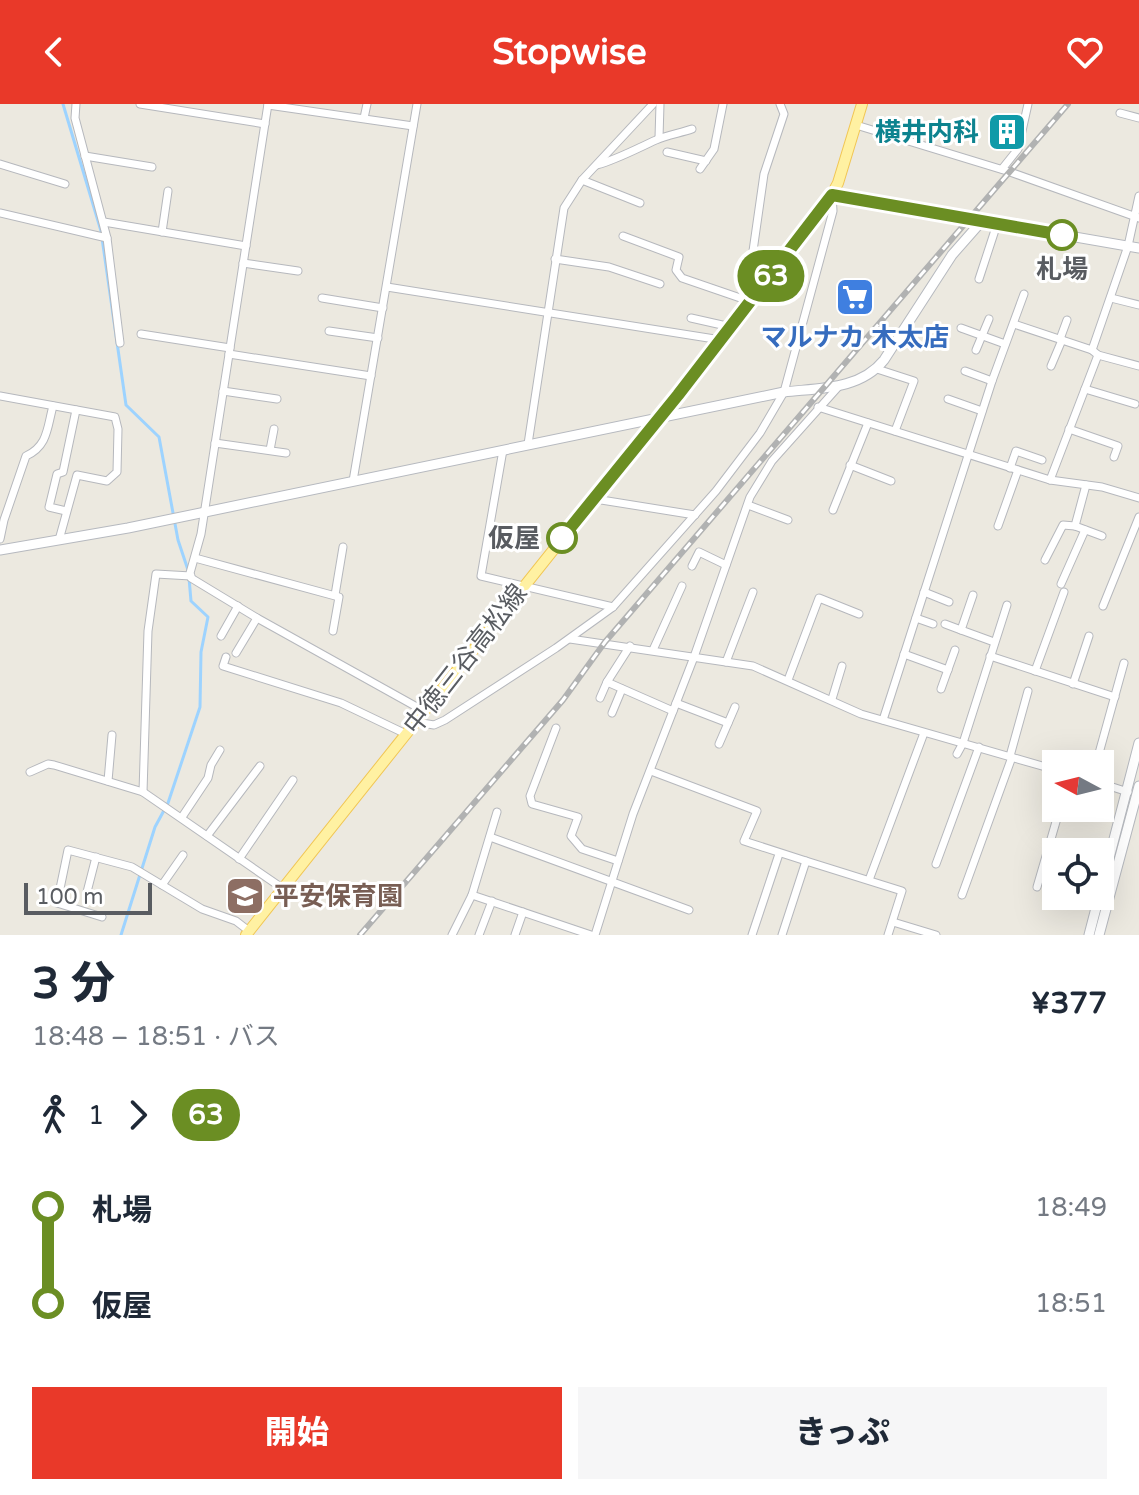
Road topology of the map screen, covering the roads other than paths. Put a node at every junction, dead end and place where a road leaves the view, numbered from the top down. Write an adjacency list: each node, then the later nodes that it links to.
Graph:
1 (76, 104): 21 (street)
2 (140, 104): 15 (street)
3 (367, 104): 13 (street)
4 (417, 104): 17 (street)
5 (653, 104): 23 (street)
6 (660, 104): 19 (street)
7 (723, 104): 20 (street)
8 (780, 104): 52 (street)
9 (862, 104): 16 (main road, 中徳三谷高松線)
10 (1028, 104): 25 (street)
11 (268, 105): 13 (street); 15 (street)
12 (1120, 113): 14 (street)
13 (364, 118): 17 (street)
14 (1139, 118)
15 (265, 124): 40 (street)
16 (856, 125): 25 (street); 29 (main road, 中徳三谷高松線)
17 (413, 126): 48 (street)
18 (692, 129): 19 (street)
19 (659, 138): 23 (street)
20 (667, 152)
21 (85, 156): 24 (street); 34 (street)
22 (0, 164): 27 (street)
23 (595, 166): 26 (street)
24 (152, 167)
25 (1002, 169): 33 (street)
26 (582, 180): 31 (street); 43 (street)
27 (65, 184)
28 (168, 191): 37 (street)
29 (832, 195): 35 (street); 52 (main road, 中徳三谷高松線); 82 (street)
30 (1139, 196): 33 (street)
31 (640, 203)
32 (0, 213): 39 (street)
33 (1136, 217): 41 (street)
34 (104, 222): 37 (street); 39 (street)
35 (981, 222): 36 (street); 75 (street)
36 (997, 224): 41 (street); 46 (street)
37 (162, 232): 40 (street)
38 (623, 236): 52 (street)
39 (107, 238): 68 (street)
40 (246, 246): 44 (street)
41 (1128, 246): 42 (street); 51 (street)
42 (1139, 248)
43 (555, 259): 47 (street); 55 (street)
44 (243, 263): 45 (street); 71 (street)
45 (298, 271)
46 (979, 279)
47 (660, 284)
48 (387, 287): 54 (street); 55 (street)
49 (1024, 294): 59 (street)
50 (322, 298): 54 (street)
51 (1111, 298): 53 (street); 72 (street)
52 (748, 300): 60 (main road, 中徳三谷高松線)
53 (1139, 305)
54 (383, 308): 65 (street)
55 (548, 311): 66 (street); 98 (street)
56 (691, 318): 60 (street)
57 (989, 319): 64 (street)
58 (1067, 320): 67 (street)
59 (1014, 324): 67 (street); 69 (street)
60 (731, 327): 66 (main road, 中徳三谷高松線)
61 (961, 328): 64 (street)
62 (329, 331): 65 (street)
63 (141, 334): 71 (street)
64 (982, 335): 69 (street); 70 (street)
65 (378, 338): 77 (street)
66 (721, 340): 91 (main road, 中徳三谷高松線)
67 (1061, 340): 72 (street); 73 (street)
68 (120, 343)
69 (1005, 344): 78 (street)
70 (976, 350)
71 (229, 351): 77 (street); 81 (street)
72 (1095, 352): 74 (street); 80 (street)
73 (1051, 366)
74 (1139, 366)
75 (877, 369): 79 (street); 95 (street)
76 (965, 371): 78 (street)
77 (371, 376): 110 (street)
78 (992, 381): 90 (street)
79 (839, 386): 82 (street); 88 (street)
80 (1085, 389): 86 (street); 94 (street)
81 (223, 391): 84 (street); 97 (street)
82 (784, 392): 91 (street); 120 (street)
83 (0, 396): 87 (street)
84 (277, 399)
85 (948, 399): 90 (street)
86 (1135, 404)
87 (53, 406): 89 (street); 127 (street)
88 (818, 407): 92 (street); 116 (street)
89 (76, 410): 107 (street); 108 (street)
90 (982, 411): 102 (street)
91 (659, 418): 98 (street); 115 (main road, 中徳三谷高松線)
92 (866, 422): 95 (street); 96 (street); 105 (street)
93 (274, 429): 99 (street)
94 (1069, 429): 103 (street); 109 (street)
95 (895, 431): 96 (street)
96 (919, 440): 102 (street)
97 (215, 443): 99 (street); 119 (street)
98 (528, 444): 100 (street)
99 (270, 450): 101 (street)
100 (503, 450): 110 (street); 136 (street)
101 (286, 453)
102 (968, 456): 106 (street); 139 (street)
103 (1114, 457)
104 (1042, 460): 106 (street)
105 (850, 465): 111 (street); 117 (street)
106 (1014, 469): 109 (street); 123 (street)
107 (63, 472): 108 (street); 118 (street)
108 (77, 475): 118 (street)
109 (1050, 480): 112 (street)
110 (353, 481): 119 (street)
111 (891, 481)
112 (1086, 485): 114 (street); 124 (street)
113 (1139, 487): 114 (street)
114 (1137, 497)
115 (595, 499): 120 (street); 136 (main road, 中徳三谷高松線)
116 (748, 505): 122 (street); 133 (street)
117 (833, 510)
118 (66, 511): 128 (street)
119 (204, 512): 128 (street); 131 (street)
120 (695, 515): 146 (street)
121 (1139, 517): 145 (street)
122 (788, 520)
123 (998, 526)
124 (1075, 526): 125 (street); 132 (street)
125 (1085, 530): 126 (street); 170 (street)
126 (1102, 536)
127 (0, 539)
128 (59, 540): 130 (street)
129 (343, 547): 140 (street)
130 (0, 550)
131 (195, 558): 135 (street); 140 (street)
132 (1045, 560)
133 (726, 565): 134 (street); 165 (street)
134 (692, 566)
135 (191, 576): 144 (street); 207 (street)
136 (522, 586): 146 (street); 182 (main road, 中徳三谷高松線)
137 (682, 586): 159 (street)
138 (753, 592): 166 (street)
139 (924, 592): 142 (street); 149 (street)
140 (335, 595): 153 (street)
141 (973, 595): 152 (street)
142 (949, 602)
143 (1007, 605): 157 (street)
144 (238, 606): 148 (street); 154 (street)
145 (1103, 606)
146 (613, 607): 156 (street)
147 (859, 614): 171 (street)
148 (257, 618): 161 (street); 182 (street)
149 (916, 618): 150 (street); 162 (street)
150 (933, 624)
151 (945, 624): 152 (street)
152 (961, 630): 157 (street)
153 (333, 631)
154 (221, 636)
155 (1089, 636): 173 (street)
156 (570, 639): 158 (street); 186 (street)
157 (994, 642): 163 (street)
158 (630, 646): 159 (street); 172 (street)
159 (653, 650): 165 (street)
160 (955, 650): 169 (street)
161 (236, 653)
162 (904, 654): 169 (street); 185 (street)
163 (990, 656): 170 (street); 192 (street)
164 (226, 657): 190 (street)
165 (694, 657): 166 (street); 180 (street)
166 (726, 662): 171 (street)
167 (1124, 663): 177 (street)
168 (842, 666): 179 (street)
169 (948, 670): 175 (street)
170 (1035, 671): 173 (street)
171 (788, 680): 179 (street)
172 (607, 682): 174 (street); 178 (street)
173 (1073, 684): 177 (street)
174 (622, 689): 183 (street); 184 (street)
175 (941, 689)
176 (1028, 691): 199 (street)
177 (1115, 697): 197 (street)
178 (600, 698)
179 (832, 699): 185 (street)
180 (676, 703): 183 (street); 187 (street)
181 (735, 707): 187 (street)
182 (424, 711): 186 (main road, 中徳三谷高松線)
183 (673, 711): 202 (street)
184 (612, 713)
185 (883, 720): 189 (street)
186 (416, 722): 190 (main road, 中徳三谷高松線)
187 (728, 723): 194 (street)
188 (556, 728): 218 (street)
189 (924, 733): 192 (street); 221 (street)
190 (406, 734): 225 (main road, 中徳三谷高松線)
191 (112, 735): 205 (street)
192 (963, 743): 195 (street); 198 (street)
193 (1139, 743): 208 (street)
194 (719, 744)
195 (979, 747): 199 (street); 220 (street)
196 (220, 750): 210 (street)
197 (1100, 750)
198 (957, 754)
199 (1011, 756): 201 (street); 228 (street)
200 (260, 766): 212 (street)
201 (1042, 766)
202 (651, 771): 214 (street); 218 (street)
203 (30, 772): 205 (street)
204 (293, 780): 217 (street)
205 (108, 781): 207 (street)
206 (1114, 787): 208 (street)
207 (143, 792): 210 (street)
208 (1135, 792): 243 (street); 244 (street)
209 (497, 812): 213 (street)
210 (182, 817): 212 (street)
211 (1056, 822): 224 (street)
212 (207, 836): 217 (street)
213 (490, 837): 222 (street); 227 (street)
214 (779, 854): 219 (street); 239 (street)
215 (183, 855): 223 (street)
216 (96, 857): 223 (street); 226 (street); 232 (street)
217 (239, 859): 225 (street)
218 (618, 861): 222 (street)
219 (806, 861): 221 (street); 240 (street)
220 (936, 864)
221 (869, 880): 233 (street)
222 (612, 882): 230 (street); 238 (street)
223 (162, 885): 234 (street)
224 (1037, 887)
225 (282, 888): 234 (main road, 中徳三谷高松線)
226 (87, 892)
227 (472, 895): 229 (street); 235 (street)
228 (962, 895)
229 (492, 901): 231 (street); 236 (street)
230 (689, 910)
231 (523, 912): 237 (street); 238 (street)
232 (102, 917)
233 (893, 922): 241 (street); 242 (street)
234 (248, 933)
235 (452, 935)
236 (479, 935)
237 (515, 935)
238 (593, 935)
239 (752, 935)
240 (782, 935)
241 (888, 935)
242 (936, 935)
243 (1089, 935)
244 (1099, 935)

